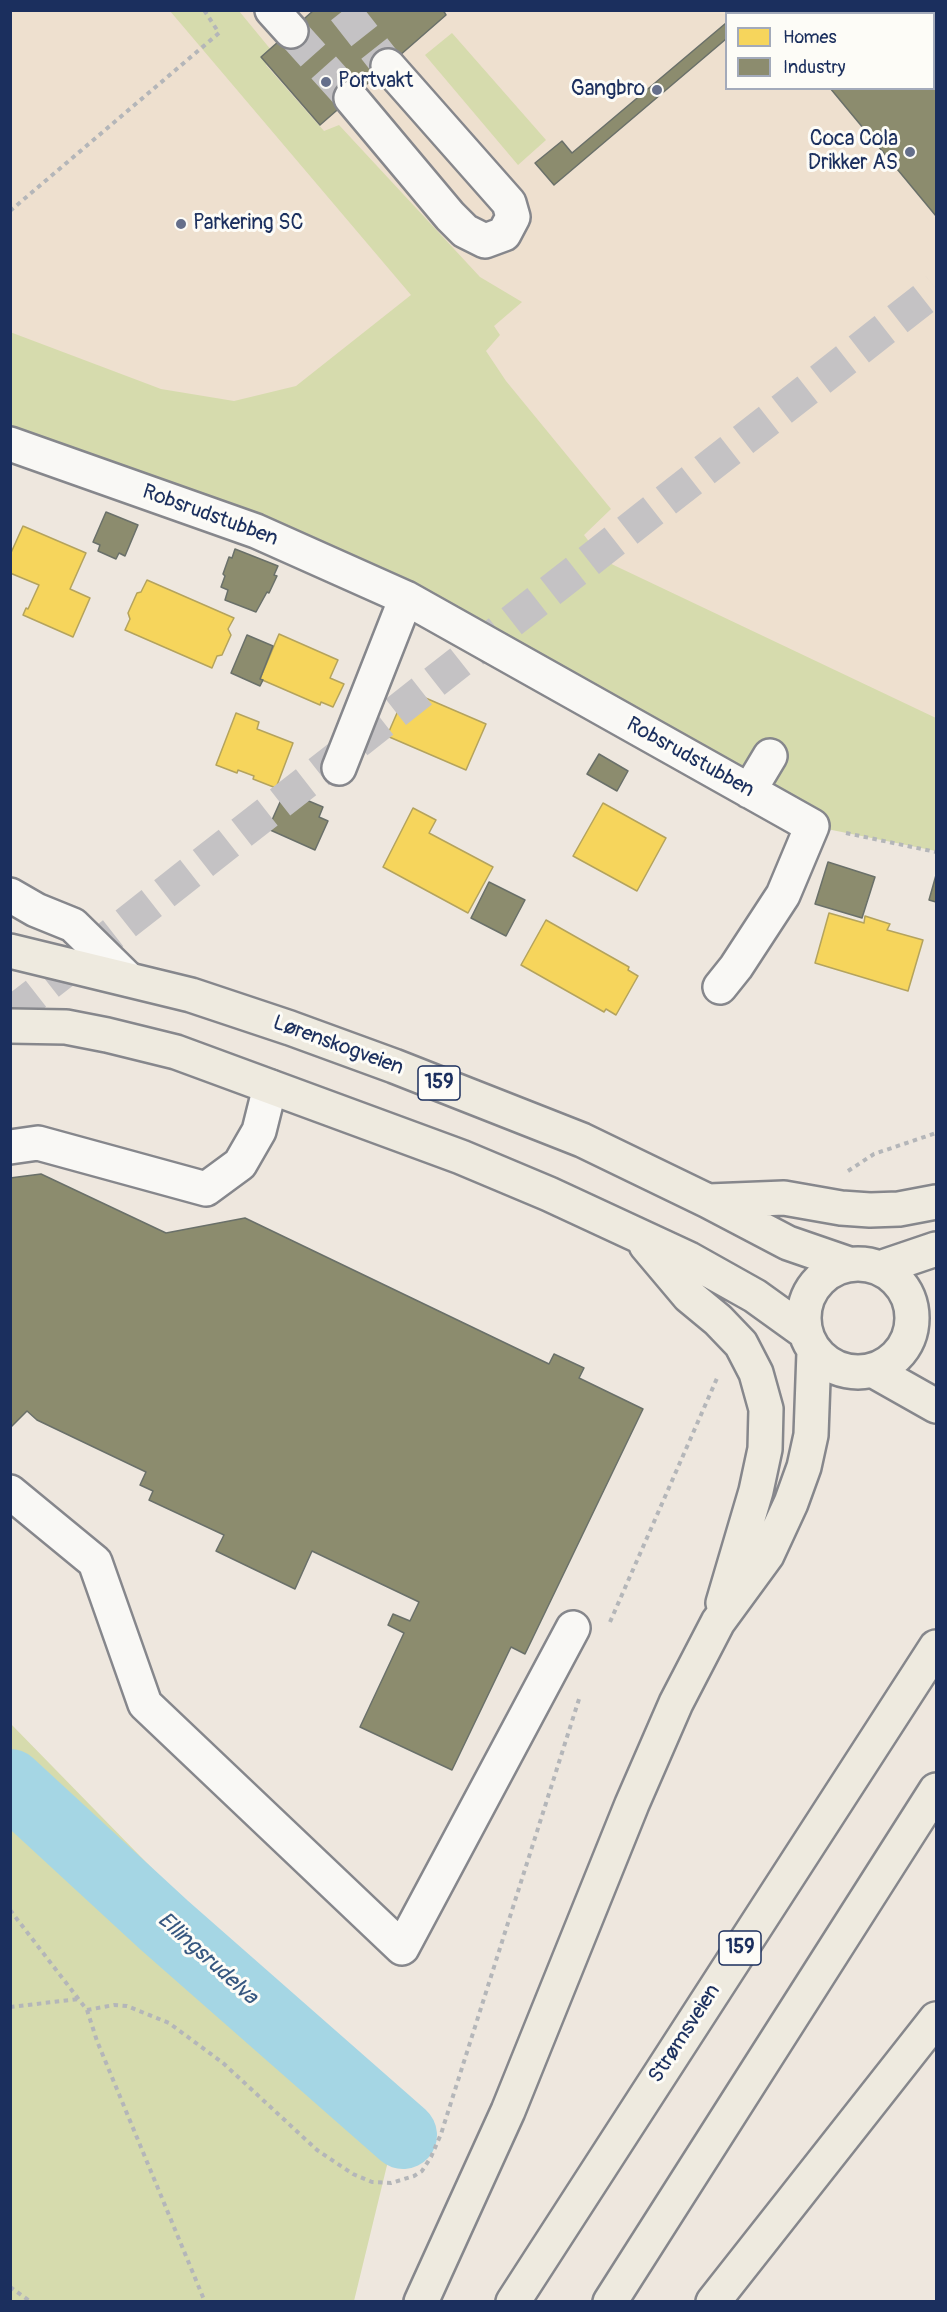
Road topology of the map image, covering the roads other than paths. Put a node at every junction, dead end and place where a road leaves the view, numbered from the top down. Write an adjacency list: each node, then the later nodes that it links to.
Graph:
1 (388, 66): 2 (street)
2 (351, 98)
3 (10, 444): 4 (street, Robsrudstubben)
4 (406, 598): 6 (street); 7 (street, Robsrudstubben)
5 (770, 756): 7 (street)
6 (339, 768)
7 (749, 791): 11 (street, Robsrudstubben)
8 (10, 895): 10 (street)
9 (10, 951): 10 (highway, Lørenskogveien / 159)
10 (128, 979): 15 (highway, Lørenskogveien / 159)
11 (720, 987)
12 (10, 1026): 13 (highway)
13 (270, 1088): 14 (street); 17 (highway)
14 (10, 1147)
15 (708, 1201): 16 (highway); 19 (highway, Lørenskogveien / 159)
16 (936, 1202)
17 (638, 1235): 22 (highway); 26 (highway)
18 (936, 1249): 19 (highway)
19 (865, 1266): 20 (highway, 159); 22 (highway)
20 (912, 1309): 21 (highway, 159); 23 (highway)
21 (936, 1334)
22 (810, 1342): 23 (highway); 26 (highway)
23 (874, 1371): 24 (highway)
24 (936, 1406)
25 (10, 1492): 27 (street)
26 (718, 1622): 31 (highway)
27 (573, 1628)
28 (936, 1647): 32 (highway, Strømsveien / 159)
29 (936, 1790): 33 (highway)
30 (936, 2019): 34 (highway)
31 (421, 2301)
32 (513, 2301)
33 (610, 2301)
34 (713, 2301)

